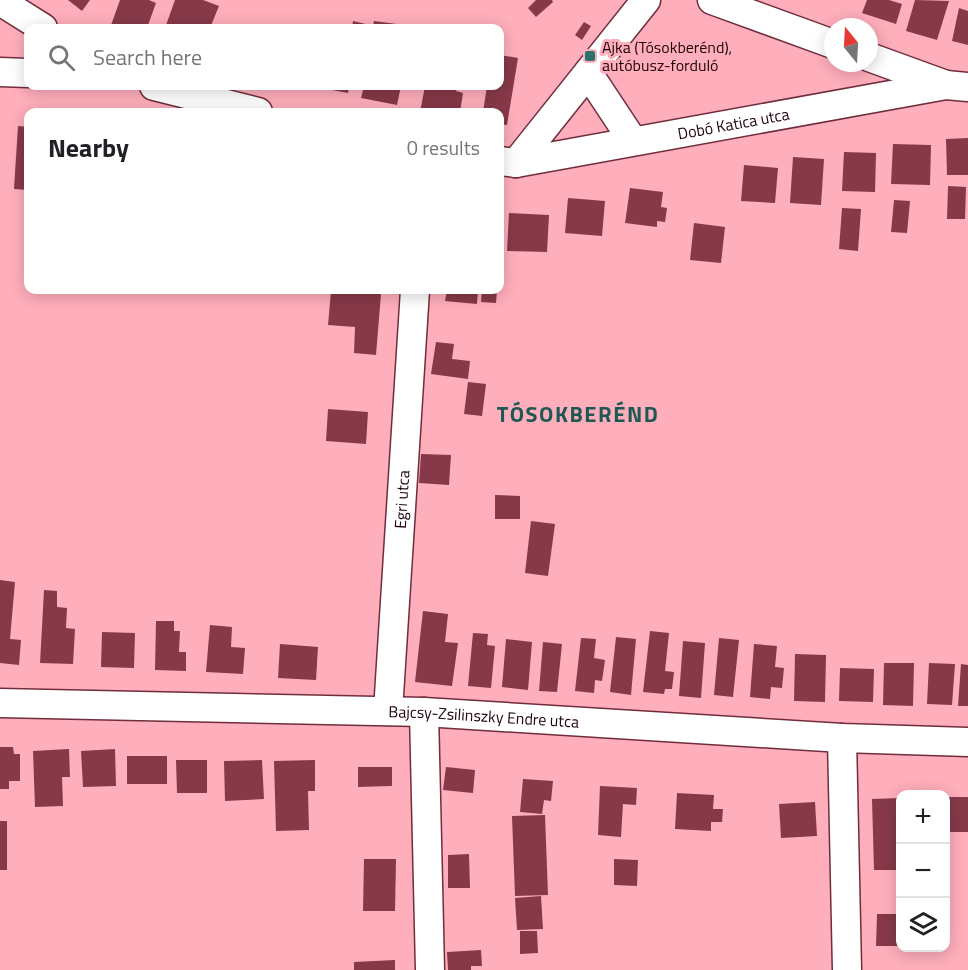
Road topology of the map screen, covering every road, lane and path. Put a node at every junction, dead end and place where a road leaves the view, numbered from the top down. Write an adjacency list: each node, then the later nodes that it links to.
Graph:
1 (646, 0): 9 (street)
2 (712, 0): 5 (street)
3 (0, 2): 4 (street)
4 (36, 24)
5 (824, 41)
6 (878, 60): 10 (street)
7 (0, 72): 8 (street)
8 (24, 73)
9 (588, 73): 13 (street); 14 (street)
10 (957, 86): 13 (street, Dobó Katica utca)
11 (170, 90): 12 (street)
12 (242, 108)
13 (633, 141): 14 (street, Dobó Katica utca)
14 (508, 162)
15 (415, 294): 17 (street, Egri utca)
16 (0, 703): 17 (street, Bajcsy-Zsilinszky Endre utca)
17 (388, 711): 18 (street, Bajcsy-Zsilinszky Endre utca)
18 (424, 712): 19 (street, Bajcsy-Zsilinszky Endre utca); 21 (street)
19 (842, 738): 20 (street, Bajcsy-Zsilinszky Endre utca); 22 (street)
20 (968, 742)
21 (430, 970)
22 (847, 970)

